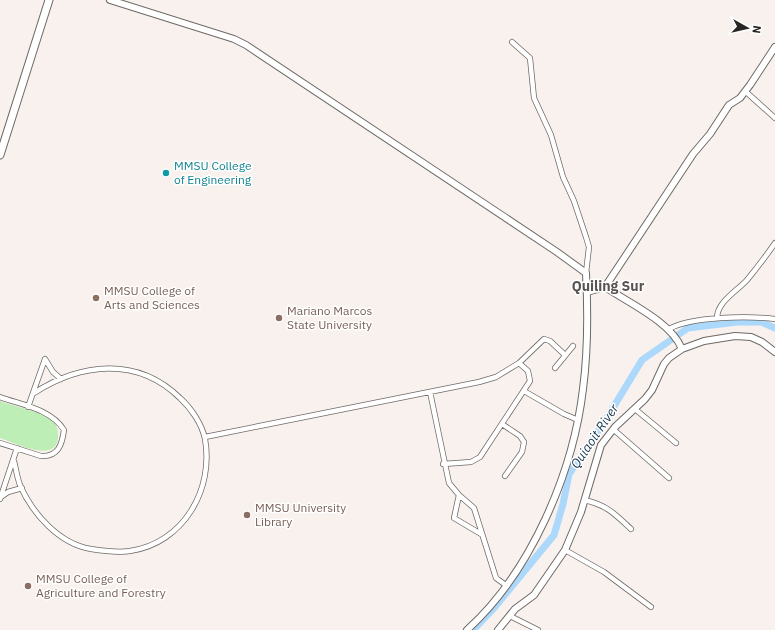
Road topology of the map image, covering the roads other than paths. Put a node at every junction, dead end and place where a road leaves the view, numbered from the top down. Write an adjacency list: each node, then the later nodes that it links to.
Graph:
1 (49, 0): 8 (main road)
2 (110, 0): 3 (street)
3 (128, 3): 10 (street)
4 (512, 42): 10 (street)
5 (775, 47): 6 (street)
6 (745, 91): 7 (street); 11 (street)
7 (775, 118)
8 (0, 154)
9 (775, 243): 13 (street)
10 (586, 273): 12 (street)
11 (605, 287): 12 (street); 15 (street)
12 (587, 292): 29 (street)
13 (717, 318): 14 (street); 15 (street)
14 (775, 319)
15 (671, 332): 17 (street)
16 (573, 346): 19 (street)
17 (681, 347): 18 (street); 28 (street)
18 (775, 352)
19 (565, 355): 20 (street); 21 (street)
20 (519, 363): 23 (street); 24 (street)
21 (555, 368)
22 (61, 379): 25 (street); 25 (street); 32 (street)
23 (524, 391): 29 (street); 30 (street)
24 (430, 392): 32 (street); 37 (street)
25 (34, 394): 27 (street)
26 (0, 397): 27 (street)
27 (28, 407): 35 (street)
28 (634, 409): 31 (street); 34 (street)
29 (578, 420): 47 (street)
30 (502, 424): 37 (street); 38 (street)
31 (613, 428): 39 (street); 43 (street)
32 (205, 437): 40 (street)
33 (0, 443): 35 (street)
34 (676, 443)
35 (17, 448): 36 (street)
36 (14, 461): 40 (street); 42 (street)
37 (444, 464): 41 (street)
38 (505, 476)
39 (669, 478)
40 (22, 488): 42 (street)
41 (459, 495): 45 (street); 45 (street)
42 (0, 498)
43 (584, 500): 44 (street); 46 (street)
44 (631, 529)
45 (481, 534): 47 (street)
46 (565, 550): 48 (street); 49 (street)
47 (507, 586): 50 (street)
48 (651, 607)
49 (510, 616): 51 (street); 52 (street)
50 (467, 630)
51 (498, 630)
52 (538, 630)

